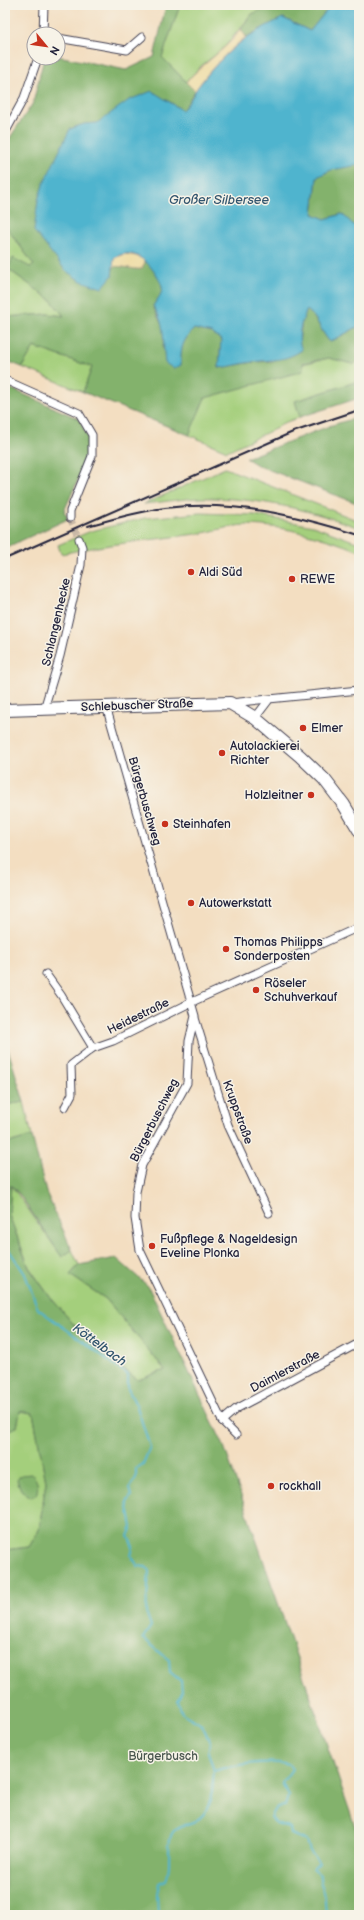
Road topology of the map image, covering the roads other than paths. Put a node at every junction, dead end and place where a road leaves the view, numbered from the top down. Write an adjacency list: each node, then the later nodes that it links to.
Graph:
1 (44, 5): 2 (street)
2 (43, 26)
3 (142, 37): 4 (street)
4 (66, 39)
5 (35, 66): 6 (street)
6 (5, 133)
7 (5, 380): 8 (street)
8 (70, 518)
9 (79, 539): 14 (street, Schlangenhecke)
10 (359, 690): 11 (street, Schlebuscher Straße)
11 (268, 701): 12 (street, Schlebuscher Straße); 16 (street)
12 (230, 703): 13 (main road, Schlebuscher Straße); 16 (main road)
13 (106, 706): 14 (main road, Schlebuscher Straße); 20 (street, Bürgerbuschweg)
14 (44, 709): 15 (main road, Schlebuscher Straße)
15 (5, 710)
16 (255, 718): 17 (main road)
17 (359, 830)
18 (359, 927): 20 (street, Heidestraße)
19 (46, 974): 22 (street)
20 (192, 1002): 21 (street, Bürgerbuschweg); 22 (street, Heidestraße)
21 (195, 1016): 24 (street, Kruppstraße); 26 (street, Bürgerbuschweg)
22 (93, 1048): 23 (street, Heidestraße)
23 (65, 1107)
24 (269, 1213)
25 (359, 1343): 26 (street, Daimlerstraße)
26 (222, 1421): 27 (street, Bürgerbuschweg)
27 (236, 1435)

